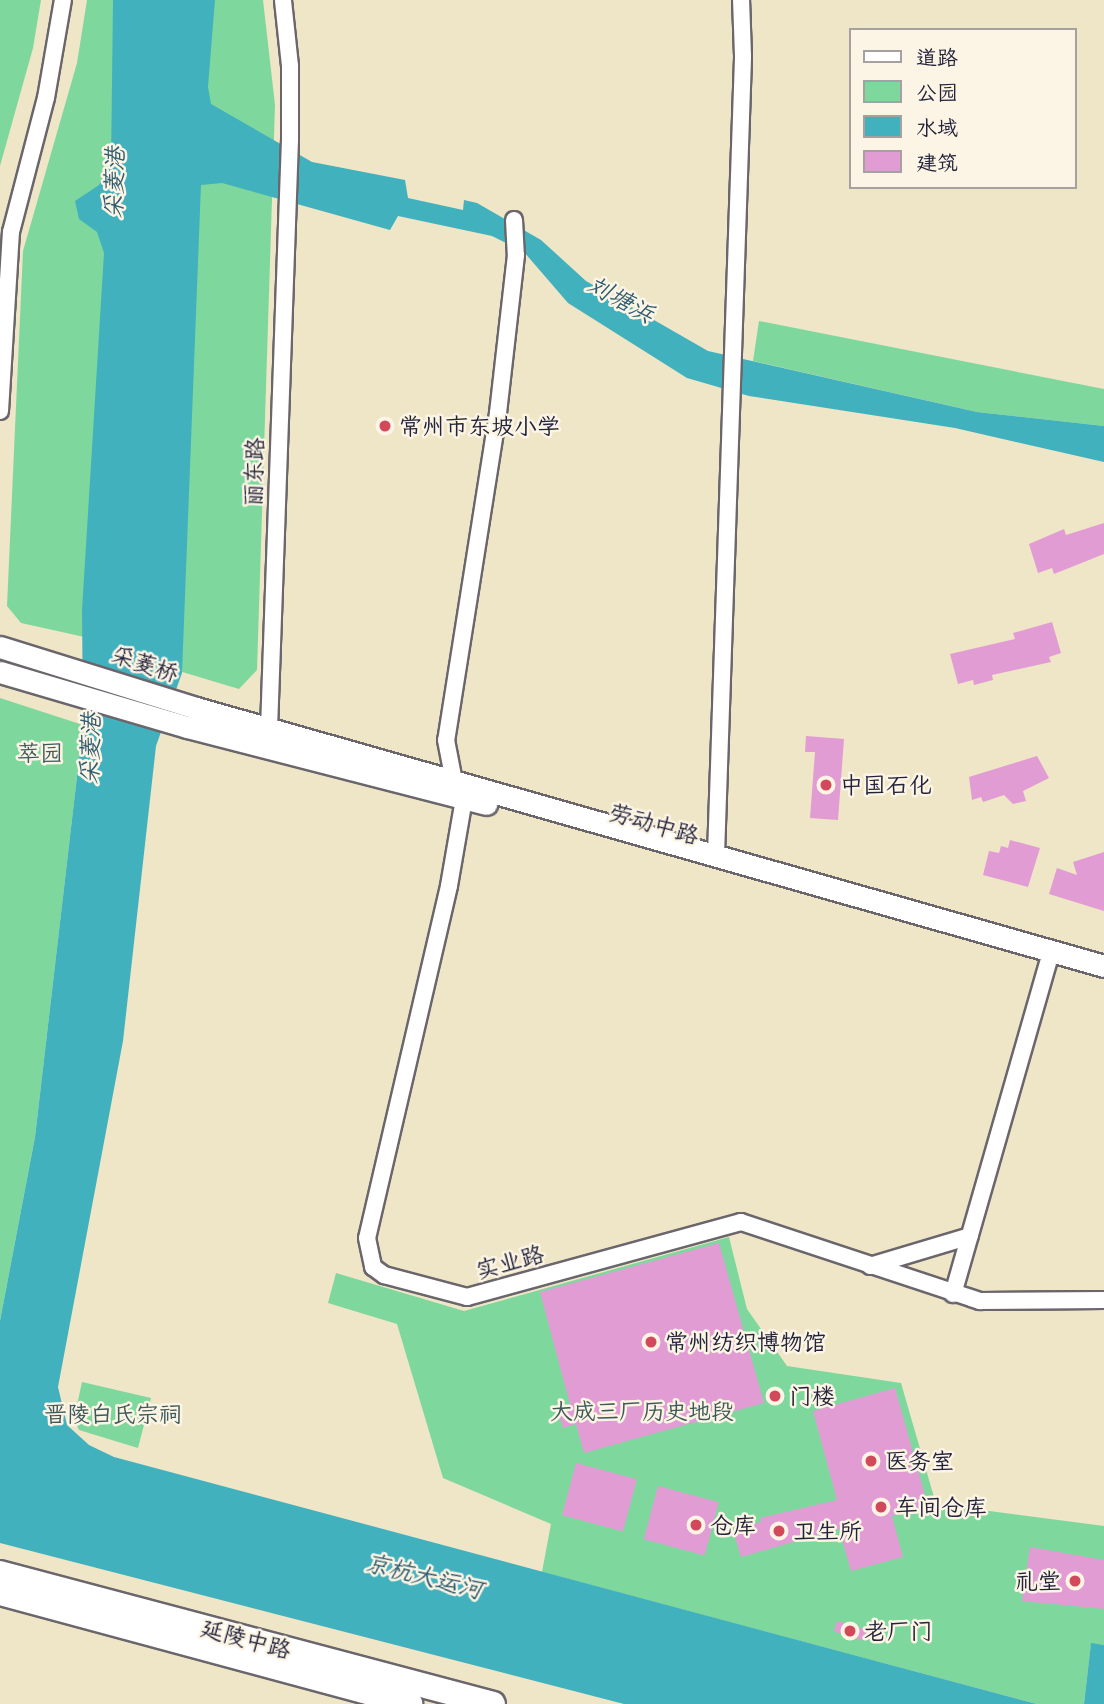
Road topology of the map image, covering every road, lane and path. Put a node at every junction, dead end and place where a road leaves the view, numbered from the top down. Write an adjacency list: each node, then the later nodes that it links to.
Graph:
1 (63, 0): 5 (street)
2 (283, 0): 9 (street, 丽东路)
3 (741, 0): 11 (street)
4 (514, 220): 10 (street)
5 (0, 411)
6 (0, 648): 8 (main road, 采菱桥)
7 (0, 672): 8 (main road, 采菱桥)
8 (191, 718): 9 (main road, 劳动中路); 10 (main road, 劳动中路)
9 (269, 729): 10 (main road, 劳动中路)
10 (459, 790): 11 (main road, 劳动中路); 12 (main road, 劳动中路); 16 (street, 实业路)
11 (716, 855): 13 (main road, 劳动中路)
12 (1048, 962): 14 (main road, 劳动中路); 15 (street)
13 (1104, 966)
14 (1104, 980)
15 (970, 1236): 16 (street); 17 (street)
16 (870, 1266): 17 (street, 实业路)
17 (953, 1294): 18 (street, 实业路)
18 (1104, 1300)
19 (0, 1573): 22 (main road, 延陵中路)
20 (0, 1593): 21 (main road, 延陵中路)
21 (410, 1704)
22 (493, 1704)

